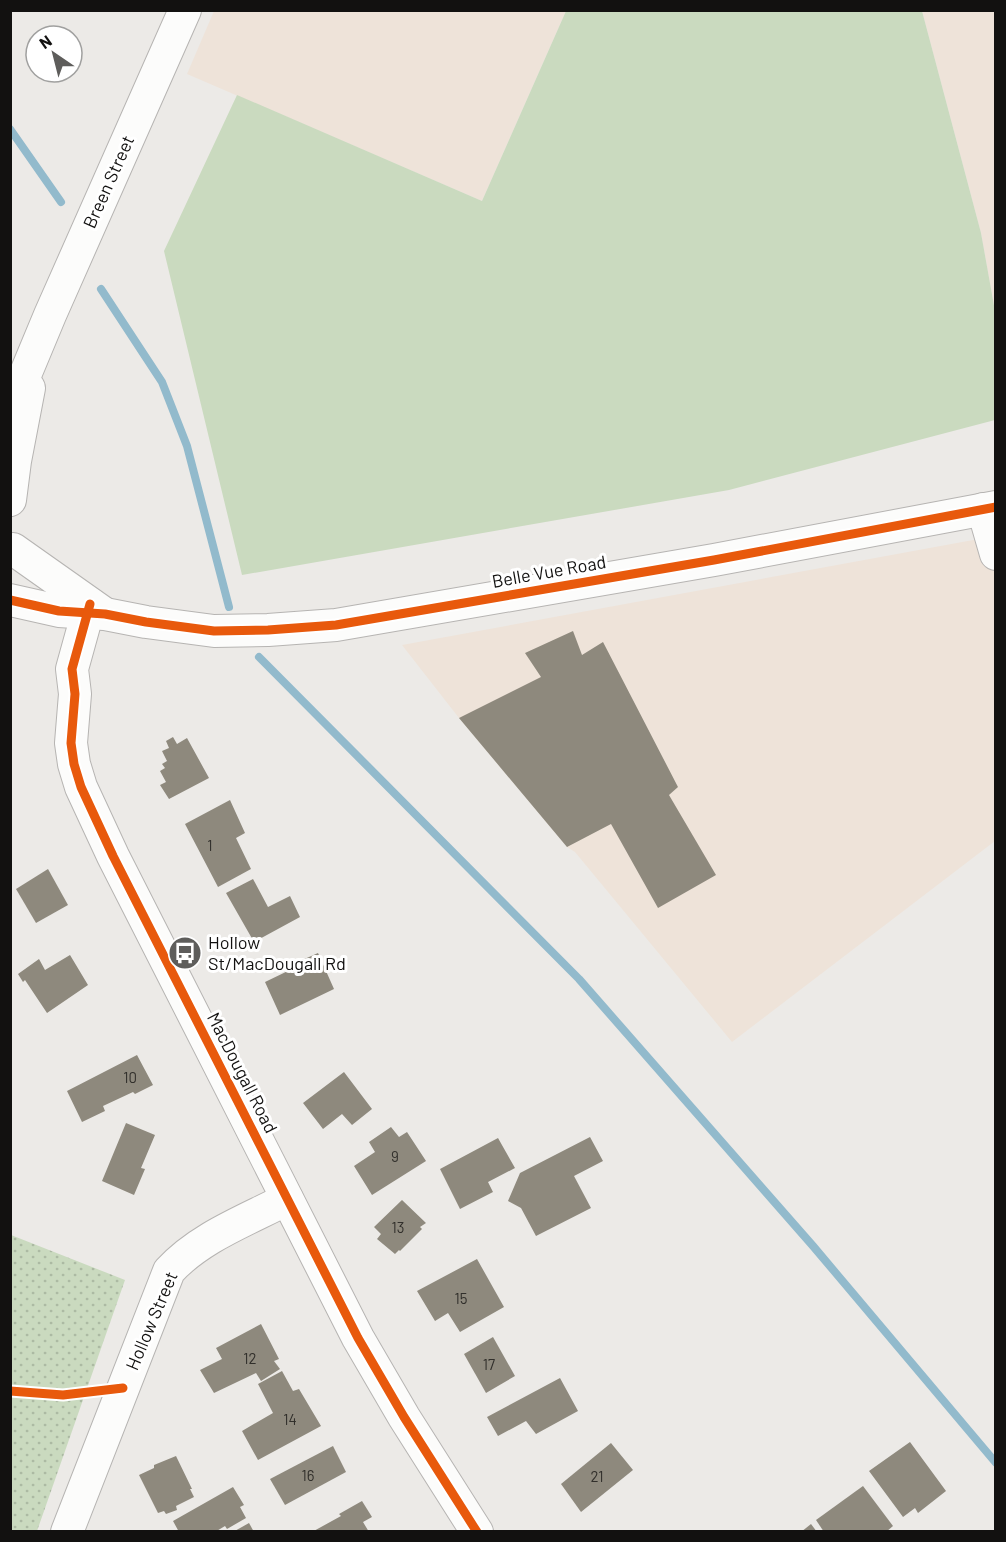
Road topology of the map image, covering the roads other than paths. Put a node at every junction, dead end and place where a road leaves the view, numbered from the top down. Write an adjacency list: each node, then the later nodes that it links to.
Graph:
1 (185, 10): 2 (street, Breen Street)
2 (35, 354): 3 (street, Breen Street); 4 (street, Breen Street)
3 (10, 411)
4 (10, 500)
5 (989, 508): 7 (street); 9 (street, Belle Vue Road)
6 (11, 543): 9 (street, Belle Vue Road)
7 (996, 554)
8 (10, 600): 9 (street, Belle Vue Road)
9 (94, 610): 10 (street, MacDougall Road)
10 (287, 1199): 11 (street, Hollow Street); 12 (street, MacDougall Road)
11 (67, 1532)
12 (477, 1532)

